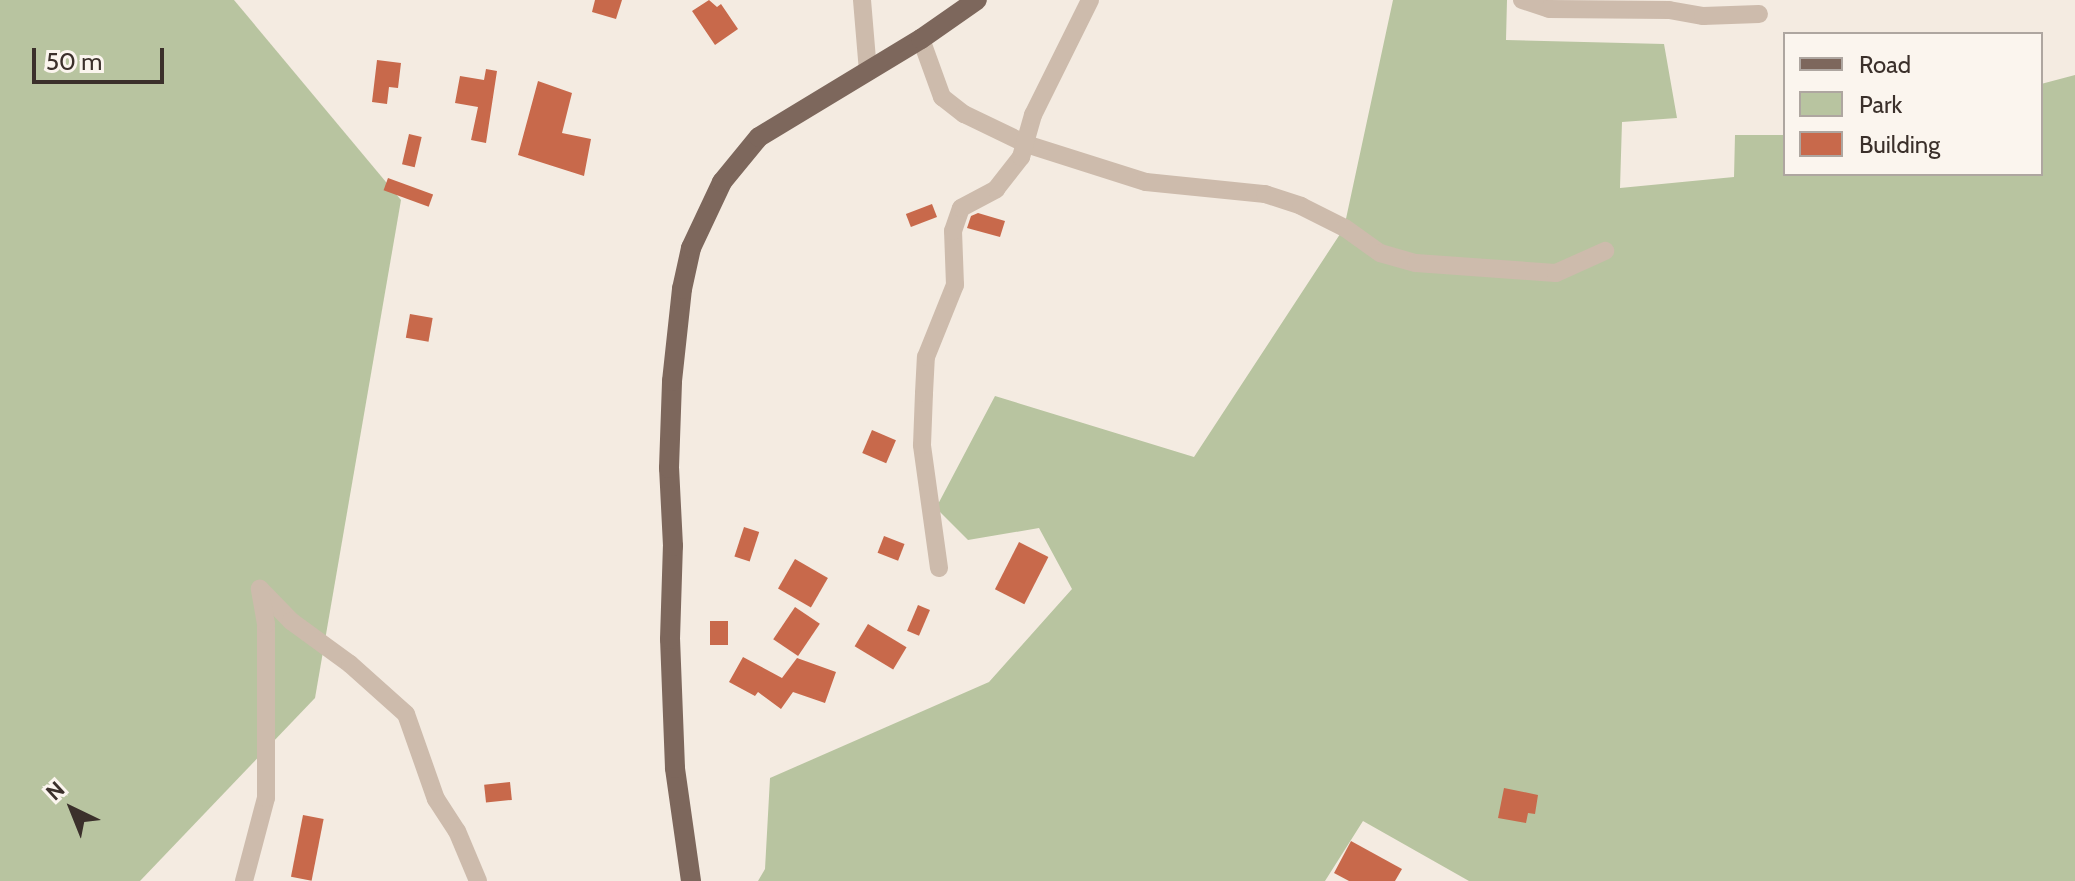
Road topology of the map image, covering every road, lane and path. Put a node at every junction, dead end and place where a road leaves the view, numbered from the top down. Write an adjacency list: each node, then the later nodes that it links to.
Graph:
1 (862, 0): 7 (street)
2 (977, 0): 6 (main road)
3 (1090, 0): 8 (street)
4 (1522, 0): 5 (street)
5 (1759, 14)
6 (921, 39): 7 (main road); 8 (street)
7 (868, 72): 13 (main road)
8 (1026, 144): 9 (street); 10 (street)
9 (1605, 251)
10 (939, 568)
11 (244, 881): 12 (street)
12 (478, 881)
13 (691, 881)

